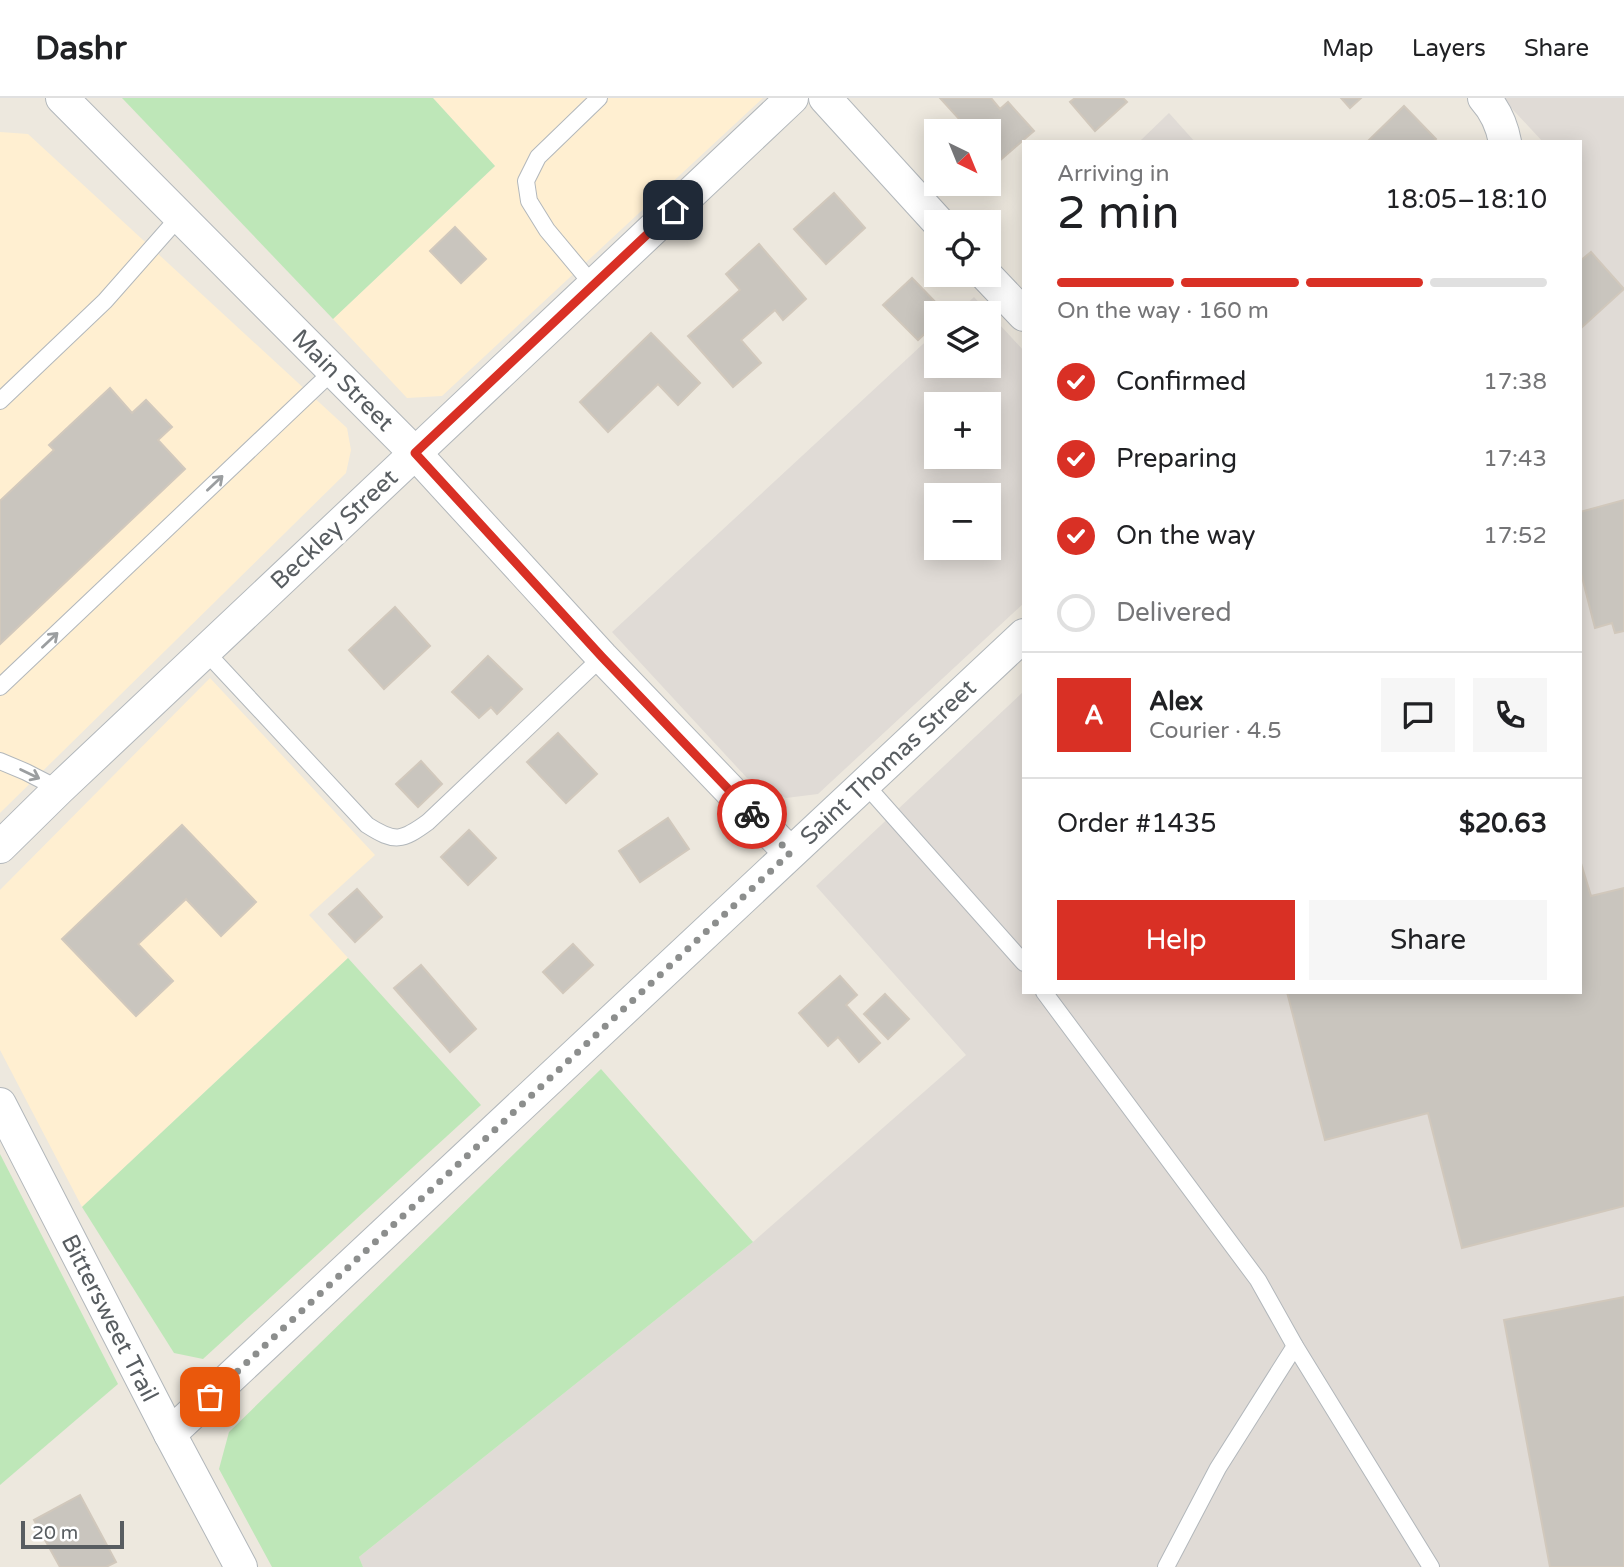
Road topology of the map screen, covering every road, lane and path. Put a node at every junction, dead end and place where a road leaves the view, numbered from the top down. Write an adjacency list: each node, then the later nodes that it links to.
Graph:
1 (62, 98): 8 (street, Main Street)
2 (599, 98): 9 (lane)
3 (792, 98): 9 (street, Beckley Street)
4 (825, 98): 7 (street)
5 (1483, 98): 6 (street)
6 (1505, 140)
7 (927, 210)
8 (180, 216): 12 (street, Main Street); 13 (lane)
9 (593, 285): 14 (street, Beckley Street)
10 (997, 287): 11 (street)
11 (1022, 313)
12 (334, 370): 14 (street, Main Street); 18 (lane, one-way to 12)
13 (0, 401)
14 (415, 453): 16 (street, Beckley Street); 17 (street, Main Street)
15 (1022, 637): 20 (street, Saint Thomas Street)
16 (205, 651): 17 (lane); 21 (street, Beckley Street)
17 (602, 657): 23 (street, Main Street)
18 (0, 687)
19 (0, 761): 21 (lane, one-way to 21)
20 (864, 783): 23 (street, Saint Thomas Street); 24 (lane)
21 (59, 789): 22 (street, Beckley Street)
22 (0, 846)
23 (790, 853): 28 (street, Saint Thomas Street)
24 (1022, 958)
25 (1045, 994): 27 (lane)
26 (0, 1104): 28 (street, Bittersweet Trail)
27 (1296, 1346): 30 (lane); 31 (lane)
28 (170, 1434): 29 (street, Bittersweet Trail)
29 (241, 1567)
30 (1166, 1567)
31 (1431, 1567)

